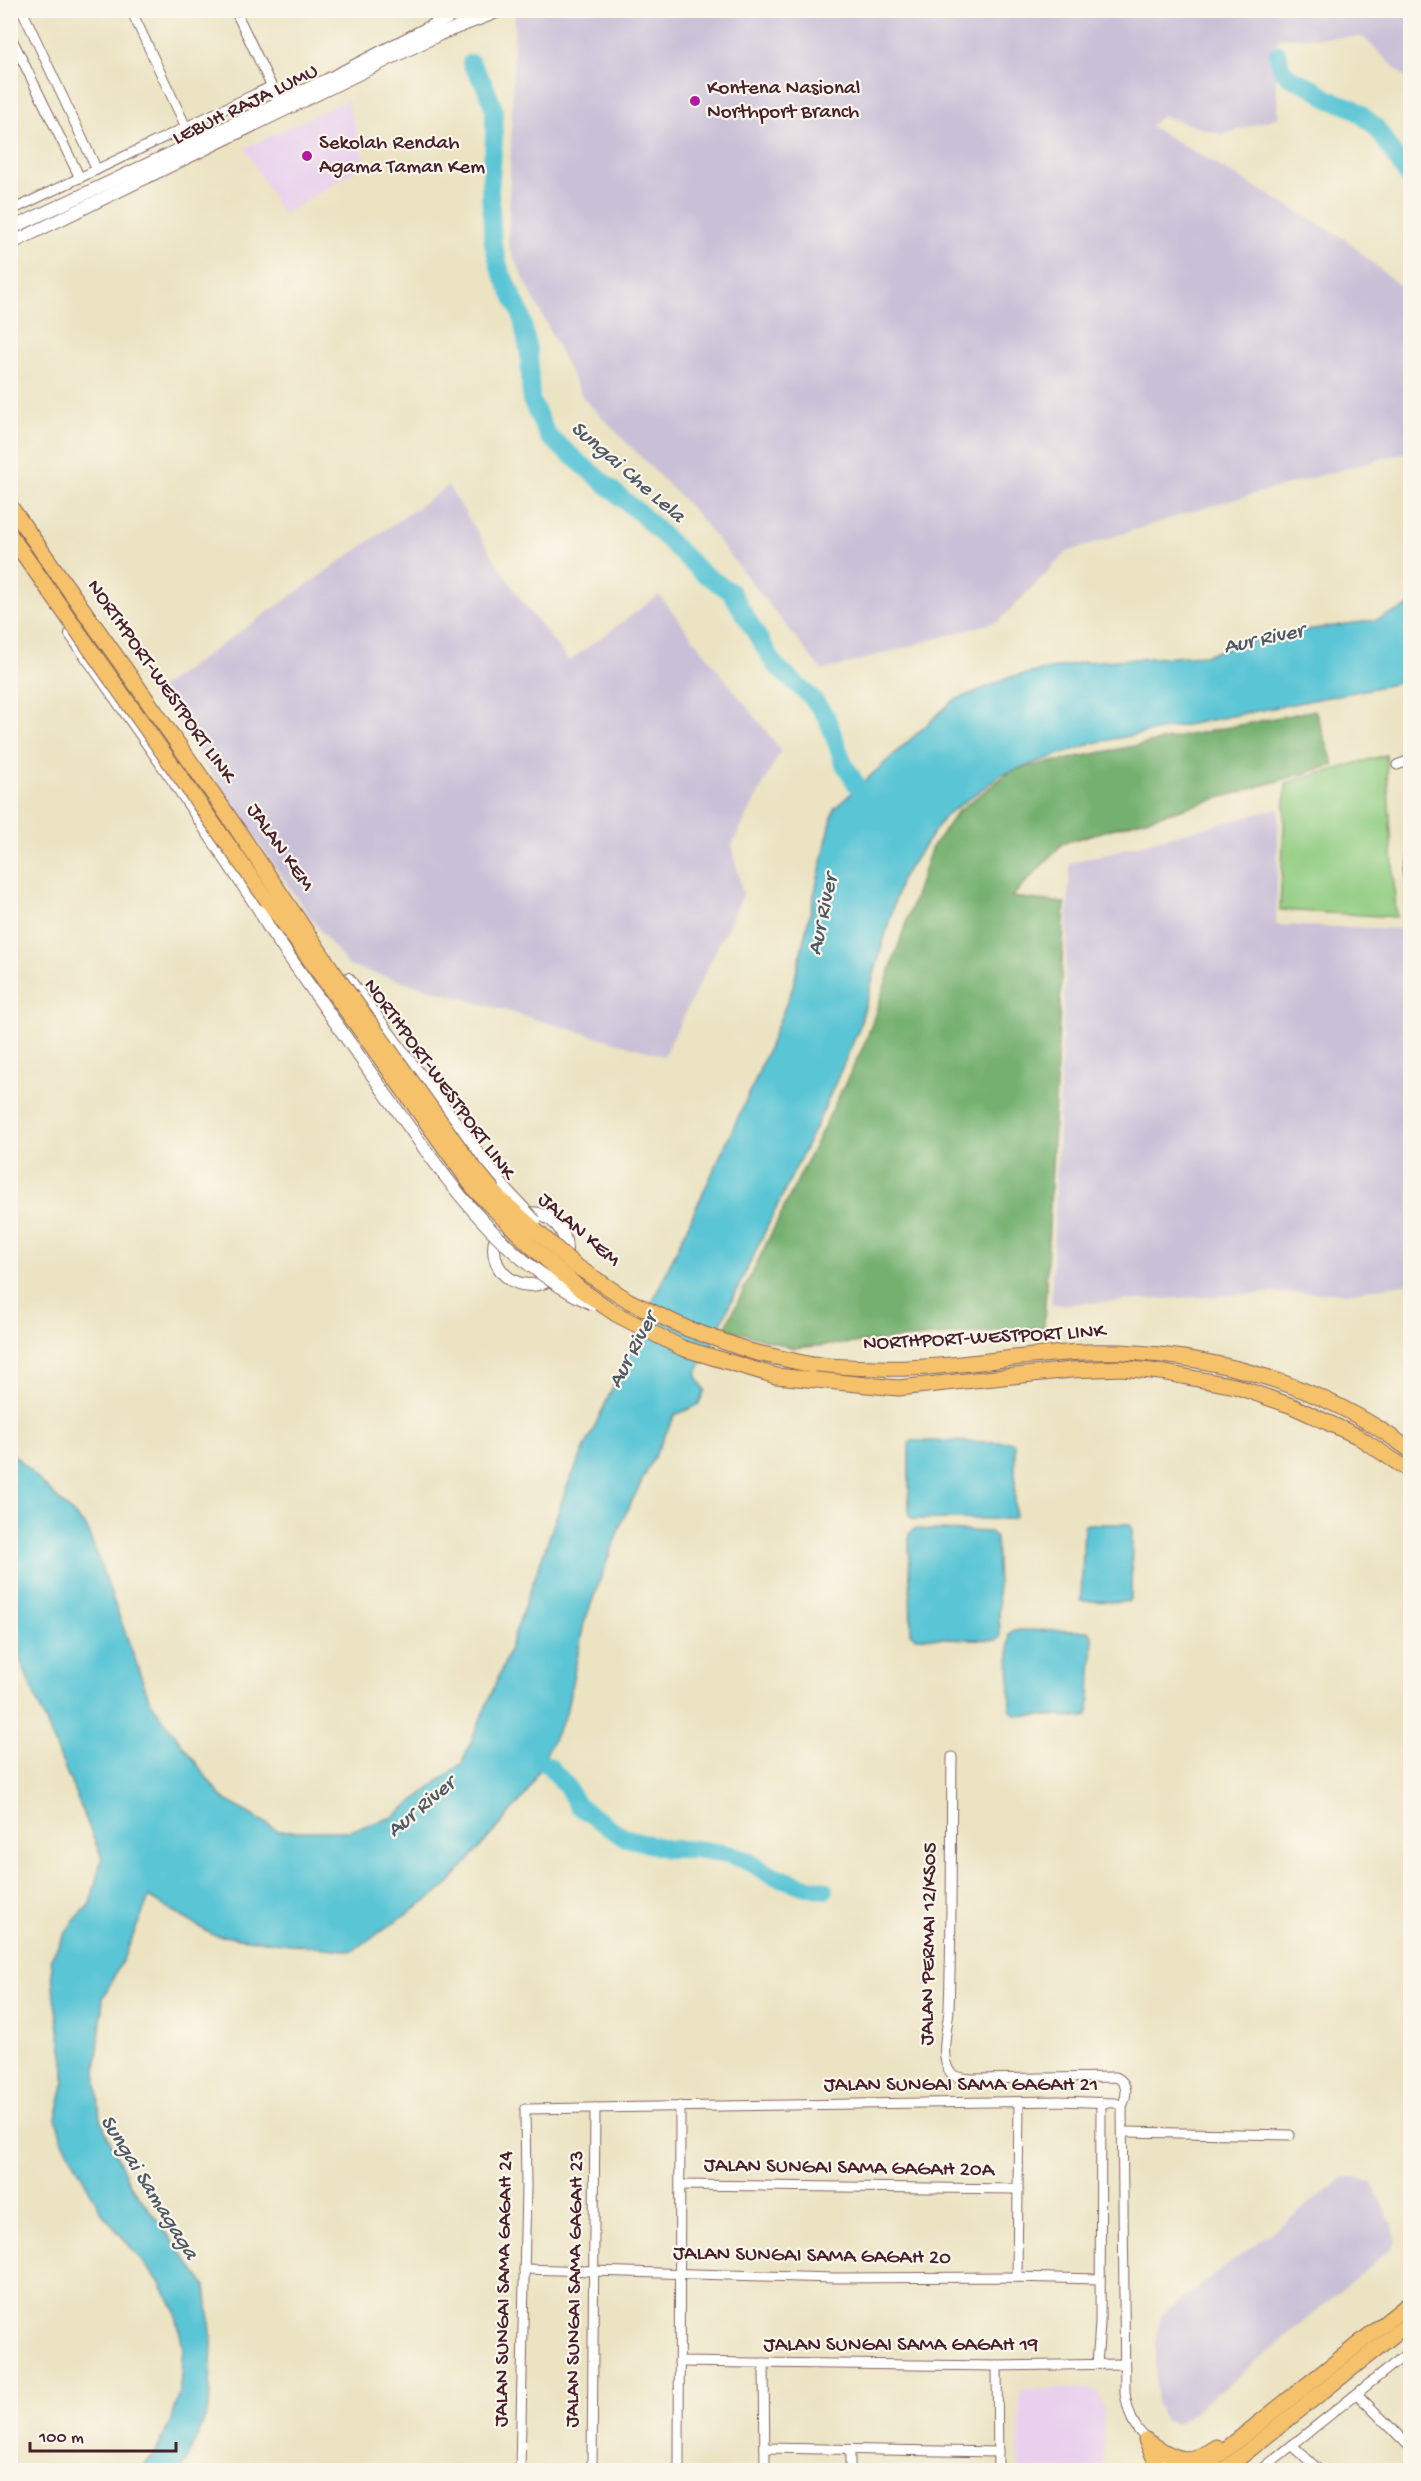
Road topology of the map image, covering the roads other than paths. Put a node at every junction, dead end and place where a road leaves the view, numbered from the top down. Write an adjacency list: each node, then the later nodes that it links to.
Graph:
1 (22, 10): 10 (street)
2 (131, 10): 9 (street)
3 (235, 10): 7 (street)
4 (461, 11): 8 (street, LEBUH RAJA LUMU)
5 (494, 12): 8 (street, LEBUH RAJA LUMU)
6 (10, 35): 11 (street)
7 (272, 86): 8 (street); 9 (street)
8 (282, 106): 13 (street, LEBUH RAJA LUMU); 14 (street, LEBUH RAJA LUMU)
9 (186, 127): 10 (street)
10 (97, 170): 11 (street)
11 (80, 178): 12 (street)
12 (10, 211)
13 (10, 229)
14 (10, 244)
15 (10, 495): 25 (street, JALAN KEM)
16 (10, 506): 28 (main road, NORTHPORT-WESTPORT LINK, bridge)
17 (10, 535): 29 (main road, NORTHPORT-WESTPORT LINK, bridge)
18 (10, 546): 24 (street)
19 (1410, 760): 20 (street)
20 (1397, 765)
21 (1410, 837): 22 (street)
22 (1409, 869): 23 (street)
23 (1410, 900)
24 (260, 911): 27 (street); 29 (street, bridge)
25 (330, 957): 26 (street, JALAN KEM); 28 (street, JALAN KEM, bridge)
26 (520, 1215): 27 (street); 27 (street)
27 (500, 1228)
28 (629, 1301): 30 (main road, NORTHPORT-WESTPORT LINK, bridge)
29 (616, 1314): 31 (main road, NORTHPORT-WESTPORT LINK, bridge)
30 (1410, 1450)
31 (1410, 1471)
32 (952, 1757): 36 (street, JALAN PERMAI 12/KS05)
33 (1019, 2102): 34 (street, JALAN SUNGAI SAMA GAGAH 21); 35 (street, JALAN SUNGAI SAMA GAGAH 21); 42 (street)
34 (1101, 2102): 36 (street, JALAN SUNGAI SAMA GAGAH 21); 47 (street)
35 (680, 2106): 37 (street, JALAN SUNGAI SAMA GAGAH 21); 41 (street)
36 (1122, 2106): 39 (street, JALAN SUNGAI SAMA GAGAH 21)
37 (595, 2108): 38 (street, JALAN SUNGAI SAMA GAGAH 21); 44 (street, JALAN SUNGAI SAMA GAGAH 23)
38 (525, 2109): 43 (street, JALAN SUNGAI SAMA GAGAH 24)
39 (1124, 2132): 40 (street); 54 (street, JALAN SUNGAI SAMA GAGAH 21)
40 (1290, 2135)
41 (680, 2185): 42 (street, JALAN SUNGAI SAMA GAGAH 20A); 45 (street)
42 (1018, 2189): 46 (street)
43 (524, 2269): 44 (street, JALAN SUNGAI SAMA GAGAH 20); 65 (street, JALAN SUNGAI SAMA GAGAH 24)
44 (594, 2270): 45 (street, JALAN SUNGAI SAMA GAGAH 20); 66 (street, JALAN SUNGAI SAMA GAGAH 23)
45 (678, 2273): 46 (street, JALAN SUNGAI SAMA GAGAH 20); 51 (street)
46 (1017, 2277): 47 (street, JALAN SUNGAI SAMA GAGAH 20)
47 (1100, 2279): 53 (street)
48 (1410, 2302): 57 (main road)
49 (1410, 2322): 63 (main road)
50 (1410, 2350): 56 (street)
51 (679, 2362): 52 (street, JALAN SUNGAI SAMA GAGAH 19); 67 (street)
52 (764, 2362): 55 (street, JALAN SUNGAI SAMA GAGAH 19); 61 (street)
53 (1097, 2364): 54 (street, JALAN SUNGAI SAMA GAGAH 19); 55 (street, JALAN SUNGAI SAMA GAGAH 19)
54 (1124, 2364): 58 (street, JALAN SUNGAI SAMA GAGAH 21)
55 (997, 2366): 64 (street)
56 (1357, 2394): 59 (street); 60 (street)
57 (1272, 2413): 58 (main road); 73 (main road)
58 (1148, 2441): 71 (main road); 72 (street, JALAN SUNGAI SAMA GAGAH 21)
59 (1292, 2445): 76 (street); 77 (street)
60 (1410, 2447)
61 (765, 2448): 62 (street); 68 (street)
62 (850, 2450): 64 (street); 69 (street)
63 (1247, 2451): 74 (main road); 75 (main road)
64 (998, 2452): 70 (street)
65 (520, 2470)
66 (592, 2470)
67 (679, 2470)
68 (765, 2470)
69 (850, 2470)
70 (998, 2470)
71 (1158, 2470)
72 (1176, 2470)
73 (1200, 2470)
74 (1224, 2470)
75 (1239, 2470)
76 (1261, 2470)
77 (1319, 2470)

